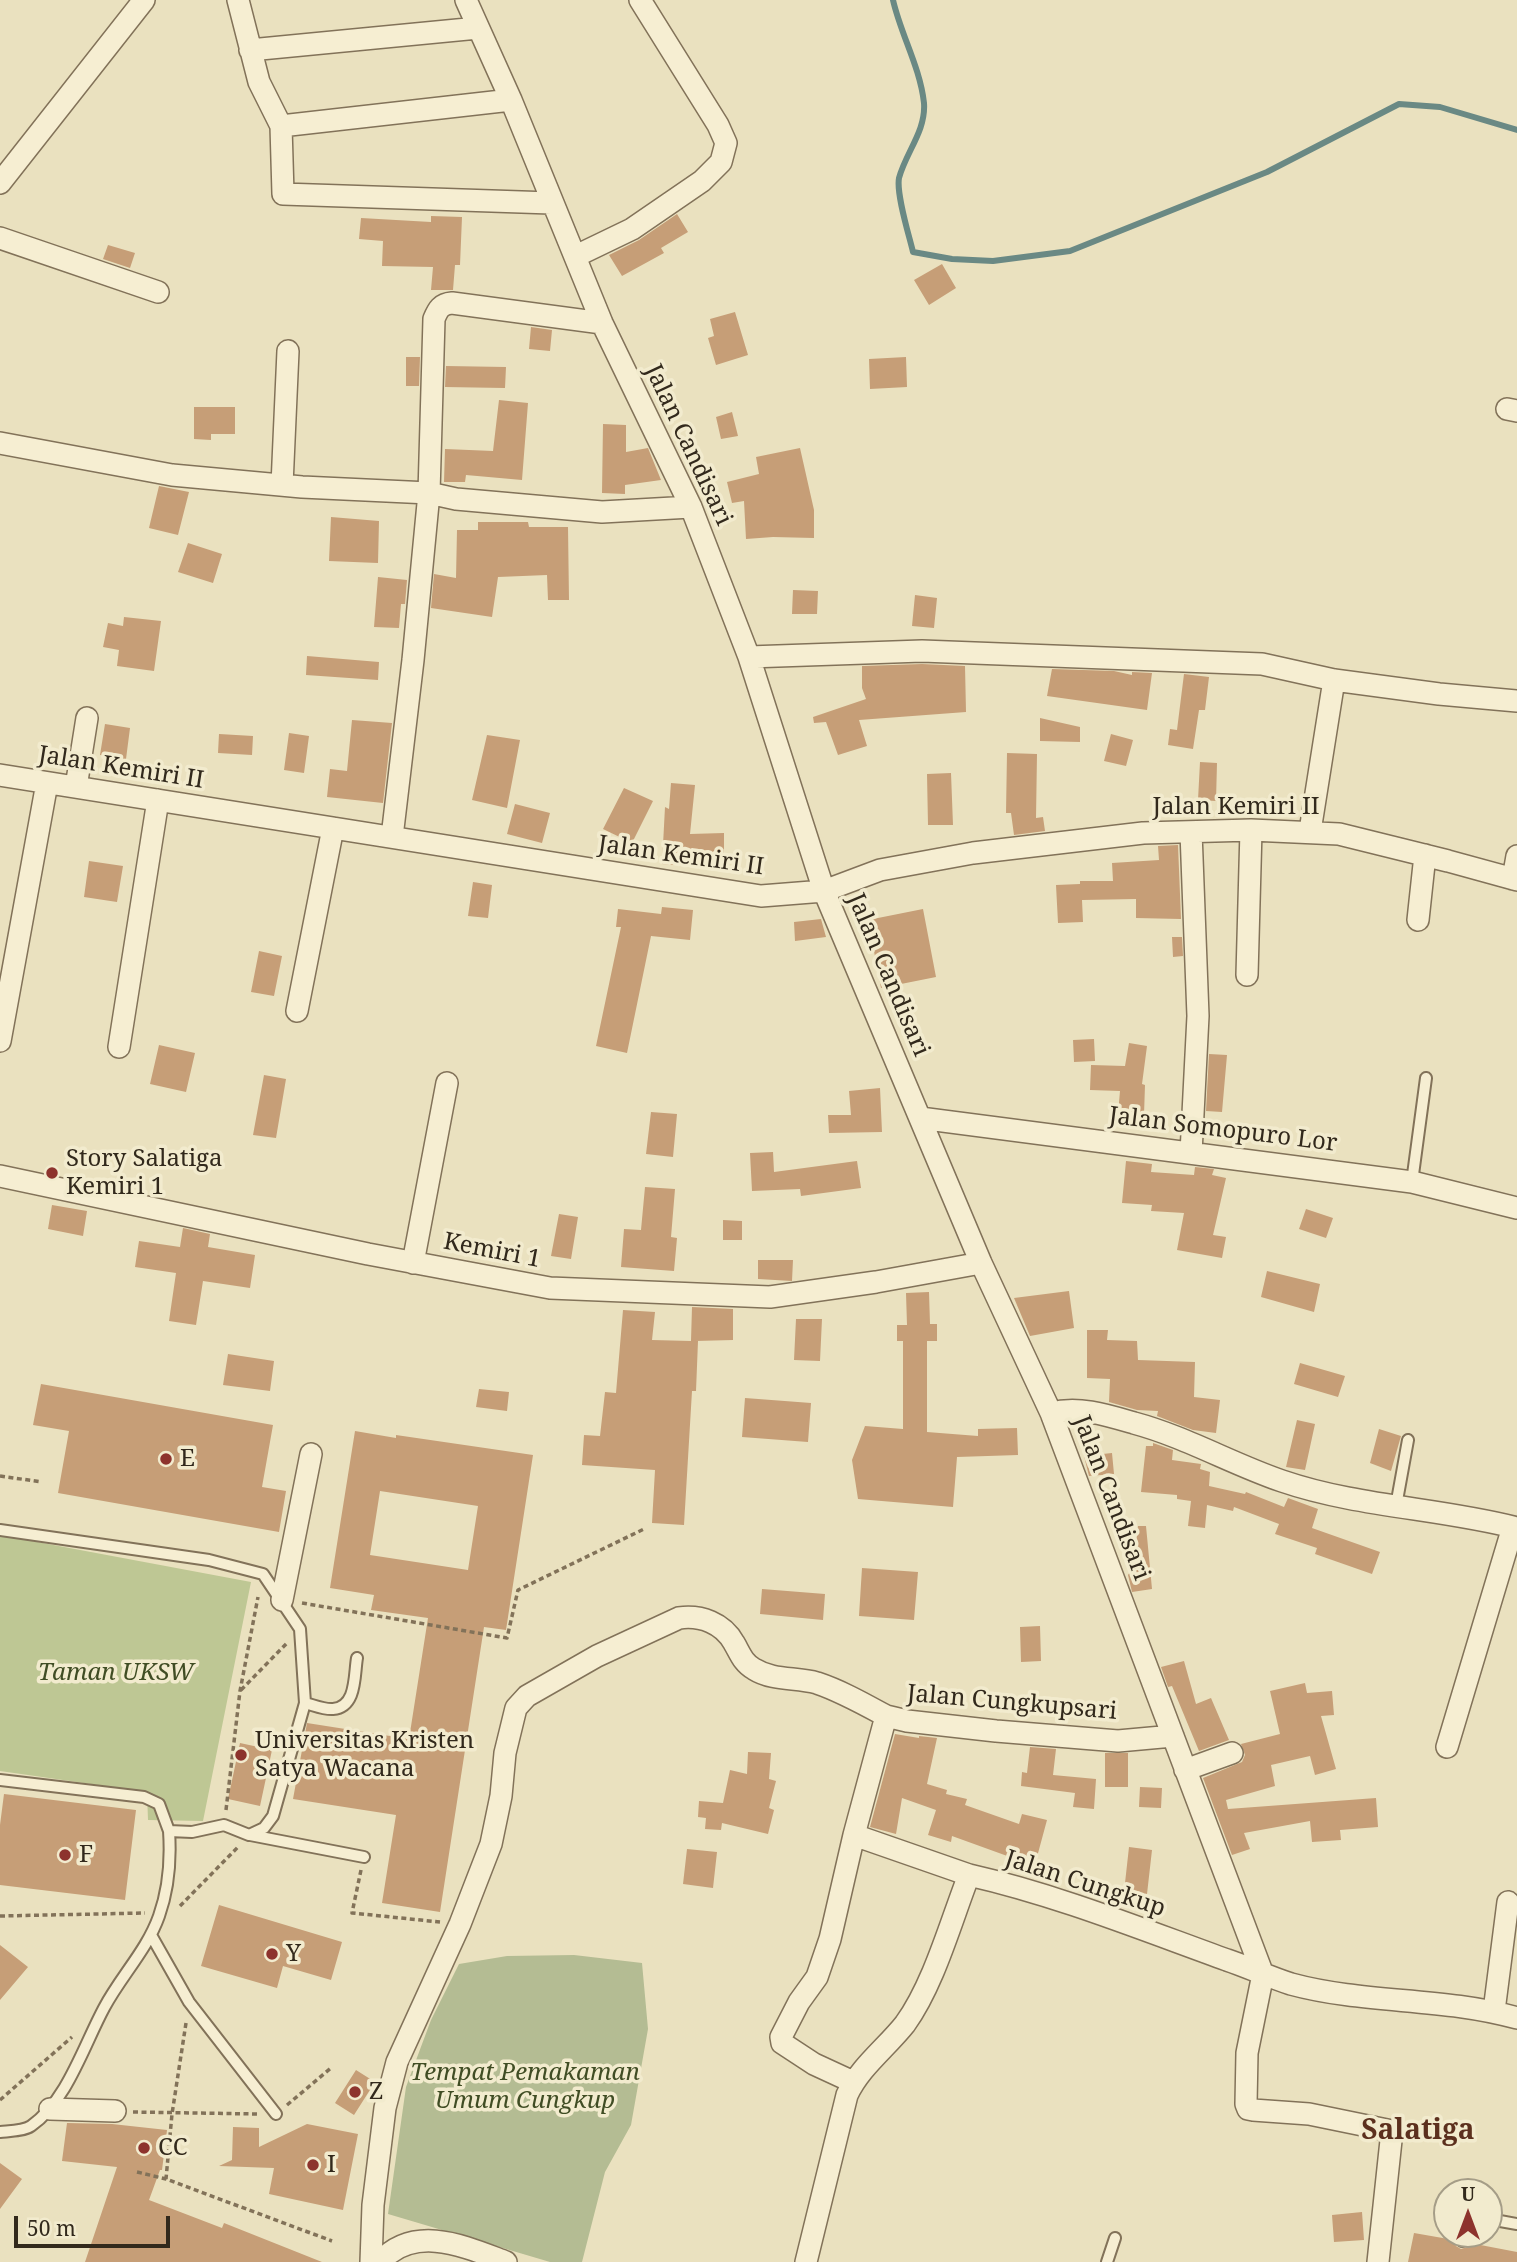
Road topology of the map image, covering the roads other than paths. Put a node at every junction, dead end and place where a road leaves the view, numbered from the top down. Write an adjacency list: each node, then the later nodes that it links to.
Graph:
1 (144, 0): 9 (street)
2 (238, 0): 6 (street)
3 (466, 0): 5 (street, Jalan Candisari)
4 (640, 0): 12 (street)
5 (478, 28): 6 (street); 7 (street, Jalan Candisari)
6 (250, 50): 8 (street)
7 (511, 100): 8 (street); 10 (street, Jalan Candisari)
8 (281, 126): 10 (street)
9 (0, 183)
10 (551, 203): 12 (street, Jalan Candisari)
11 (0, 238): 13 (street)
12 (576, 256): 14 (street, Jalan Candisari)
13 (158, 292)
14 (602, 323): 18 (street); 19 (street, Jalan Candisari)
15 (288, 351): 17 (street)
16 (0, 443): 17 (street)
17 (282, 485): 18 (street)
18 (429, 493): 19 (street); 32 (street)
19 (691, 507): 20 (street, Jalan Candisari)
20 (749, 657): 21 (street); 36 (street, Jalan Candisari)
21 (1334, 680): 22 (street); 30 (street)
22 (1517, 701)
23 (87, 718): 26 (street)
24 (0, 775): 25 (street, Jalan Kemiri II)
25 (47, 783): 26 (street, Jalan Kemiri II); 40 (street)
26 (76, 787): 27 (street, Jalan Kemiri II)
27 (158, 800): 28 (street, Jalan Kemiri II); 41 (street)
28 (333, 828): 32 (street, Jalan Kemiri II); 39 (street)
29 (1251, 830): 30 (street, Jalan Kemiri II); 31 (street, Jalan Kemiri II); 38 (street)
30 (1310, 831): 33 (street, Jalan Kemiri II)
31 (1191, 832): 36 (street, Jalan Kemiri II); 45 (street)
32 (392, 838): 36 (street, Jalan Kemiri II)
33 (1425, 855): 35 (street, Jalan Kemiri II); 37 (street)
34 (1517, 856): 35 (street)
35 (1515, 880)
36 (824, 891): 44 (street, Jalan Candisari)
37 (1418, 920)
38 (1247, 975)
39 (297, 1011)
40 (0, 1041)
41 (119, 1047)
42 (1426, 1078): 47 (lane)
43 (447, 1083): 49 (street)
44 (920, 1118): 45 (street, Jalan Somopuro Lor); 50 (street, Jalan Candisari)
45 (1191, 1153): 47 (street, Jalan Somopuro Lor)
46 (0, 1176): 49 (street, Kemiri 1)
47 (1412, 1182): 48 (street, Jalan Somopuro Lor)
48 (1517, 1208)
49 (413, 1263): 50 (street, Kemiri 1)
50 (981, 1263): 51 (street, Jalan Candisari)
51 (1051, 1413): 54 (street); 61 (street, Jalan Candisari)
52 (1408, 1440): 54 (lane)
53 (311, 1454): 57 (street)
54 (1396, 1506): 55 (street)
55 (1515, 1527): 62 (street)
56 (0, 1530): 57 (lane)
57 (282, 1600): 59 (lane)
58 (357, 1658): 59 (lane)
59 (305, 1703): 67 (lane)
60 (886, 1716): 61 (street, Jalan Cungkupsari); 68 (street, Jalan Cungkupsari); 82 (street)
61 (1172, 1737): 64 (street, Jalan Candisari)
62 (1447, 1747)
63 (1232, 1753): 64 (street)
64 (1185, 1770): 73 (street, Jalan Candisari)
65 (0, 1780): 66 (lane)
66 (169, 1831): 67 (lane); 72 (lane)
67 (249, 1835): 69 (lane)
68 (854, 1835): 70 (street); 76 (street, Jalan Cungkupsari)
69 (364, 1857)
70 (969, 1875): 73 (street, Jalan Cungkup); 76 (street, Jalan Cungkup)
71 (1508, 1902): 74 (street)
72 (151, 1935): 77 (lane); 79 (lane)
73 (1263, 1973): 74 (street, Jalan Cungkup); 87 (street)
74 (1494, 2011): 75 (street, Jalan Cungkup)
75 (1517, 2018)
76 (853, 2082): 85 (street, Jalan Cungkup)
77 (50, 2109): 78 (street); 80 (lane)
78 (115, 2111)
79 (276, 2114)
80 (0, 2132)
81 (1115, 2238): 86 (lane)
82 (371, 2262)
83 (380, 2262): 84 (street)
84 (506, 2262)
85 (806, 2262)
86 (1107, 2262)
87 (1378, 2262)

